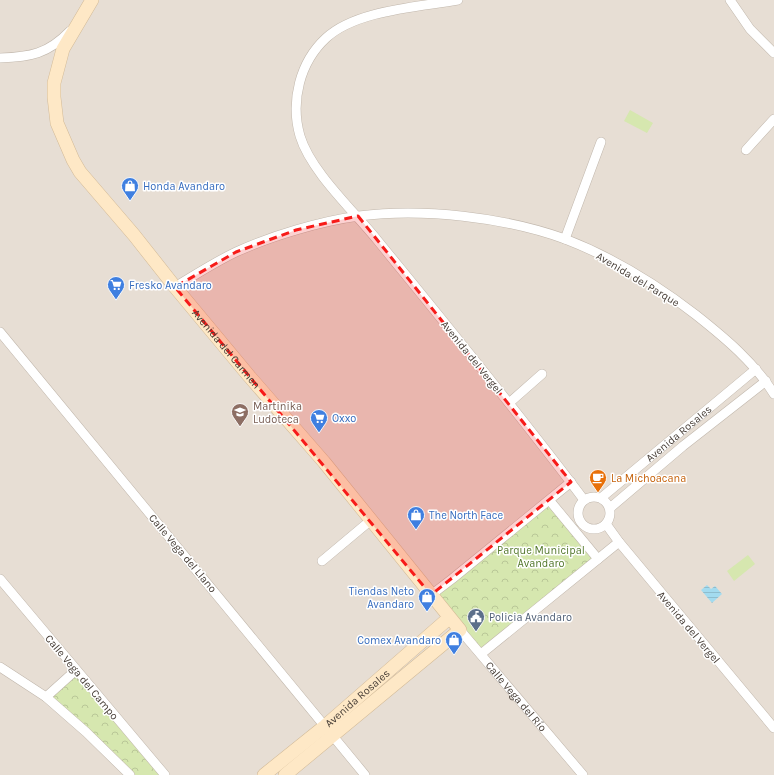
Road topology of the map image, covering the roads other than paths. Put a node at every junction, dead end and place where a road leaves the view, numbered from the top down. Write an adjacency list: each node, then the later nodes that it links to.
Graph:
1 (92, 0): 4 (street, Avenida del Carmen)
2 (458, 0): 10 (street, Avenida del Vergel)
3 (730, 0): 5 (street)
4 (74, 27): 6 (street); 12 (street, Avenida del Carmen)
5 (774, 53)
6 (0, 58)
7 (774, 119): 9 (street)
8 (601, 142): 11 (street)
9 (746, 150)
10 (358, 216): 11 (street, Avenida del Parque); 12 (street, Avenida del Parque); 18 (street, Avenida del Vergel)
11 (565, 240): 14 (street, Avenida del Parque)
12 (175, 287): 26 (street, Avenida del Carmen)
13 (0, 332): 42 (street, Calle Vega del Llano)
14 (756, 369): 16 (street, Avenida del Parque); 19 (street, Avenida Rosales)
15 (542, 374): 18 (street)
16 (766, 381): 17 (street, Avenida del Parque); 20 (street, Avenida Rosales)
17 (774, 394)
18 (509, 403): 21 (street, Avenida del Vergel)
19 (676, 437): 20 (street); 22 (street, Avenida Rosales)
20 (683, 446): 25 (street, Avenida Rosales)
21 (571, 482): 23 (street, Avenida del Vergel); 24 (street)
22 (600, 498): 23 (street); 25 (street)
23 (584, 500): 27 (street)
24 (550, 501): 29 (street); 34 (street)
25 (610, 508): 28 (street)
26 (372, 520): 32 (street); 34 (street, Avenida del Carmen)
27 (582, 523): 28 (street); 29 (street)
28 (606, 524): 30 (street, Avenida del Vergel)
29 (575, 530): 31 (street)
30 (619, 542): 31 (street); 41 (street, Avenida del Vergel)
31 (598, 559): 37 (street)
32 (322, 561)
33 (0, 579): 39 (street, Calle Vega del Campo)
34 (431, 595): 35 (street, Avenida del Carmen)
35 (449, 618): 36 (street, Calle Vega del Río); 42 (street, Avenida Rosales)
36 (460, 630): 37 (street, Calle Vega del Río); 42 (street, Avenida Rosales)
37 (481, 654): 48 (street, Calle Vega del Río)
38 (0, 667): 40 (street)
39 (76, 670): 40 (street); 44 (street, Calle Vega del Campo)
40 (46, 697): 43 (street)
41 (774, 728)
42 (329, 730): 45 (street, Avenida Rosales); 46 (street, Avenida Rosales); 47 (street, Calle Vega del Llano)
43 (130, 775)
44 (165, 775)
45 (264, 775)
46 (285, 775)
47 (365, 775)
48 (583, 775)

